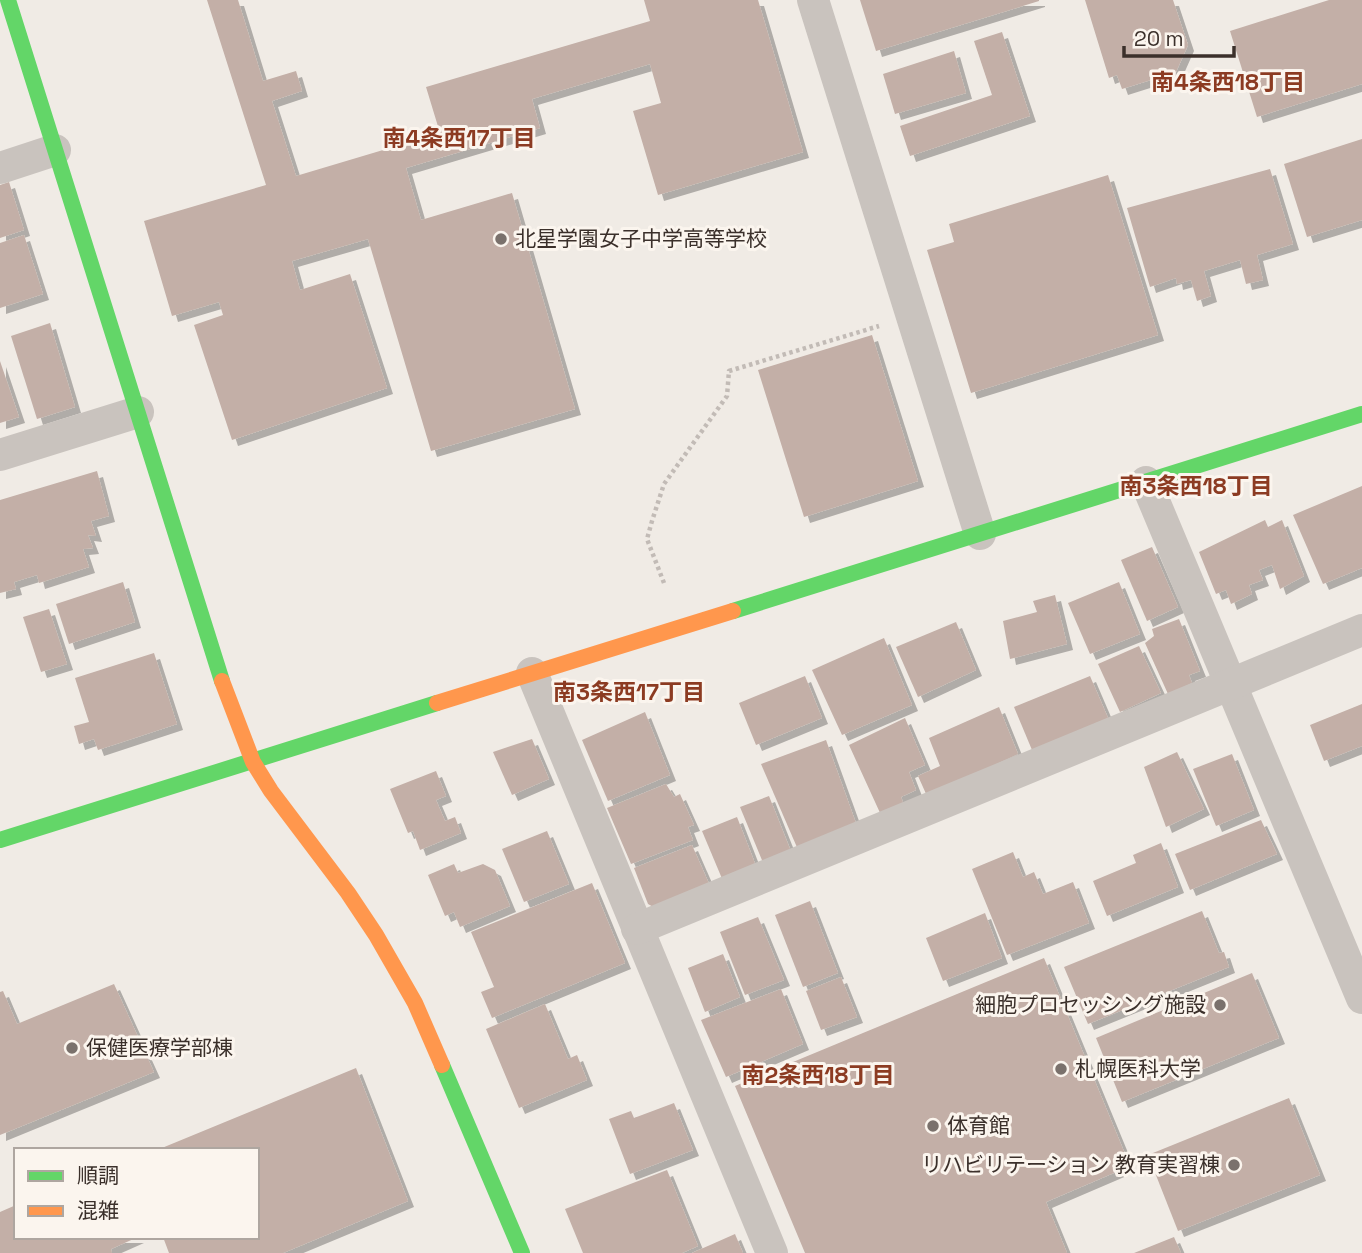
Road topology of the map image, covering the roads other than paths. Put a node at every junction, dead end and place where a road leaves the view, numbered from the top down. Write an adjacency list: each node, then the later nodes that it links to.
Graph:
1 (8, 0): 3 (street)
2 (813, 0): 9 (street)
3 (55, 150): 4 (street); 5 (street)
4 (0, 168)
5 (138, 412): 7 (street); 13 (street)
6 (1362, 414): 8 (street)
7 (0, 455)
8 (1146, 482): 9 (street); 12 (street)
9 (980, 534): 11 (street)
10 (1362, 630): 12 (street)
11 (532, 673): 13 (street); 15 (street)
12 (1231, 685): 15 (street); 16 (street)
13 (253, 762): 14 (street); 17 (street)
14 (0, 839)
15 (637, 929): 18 (street)
16 (1362, 998)
17 (522, 1253)
18 (772, 1253)

